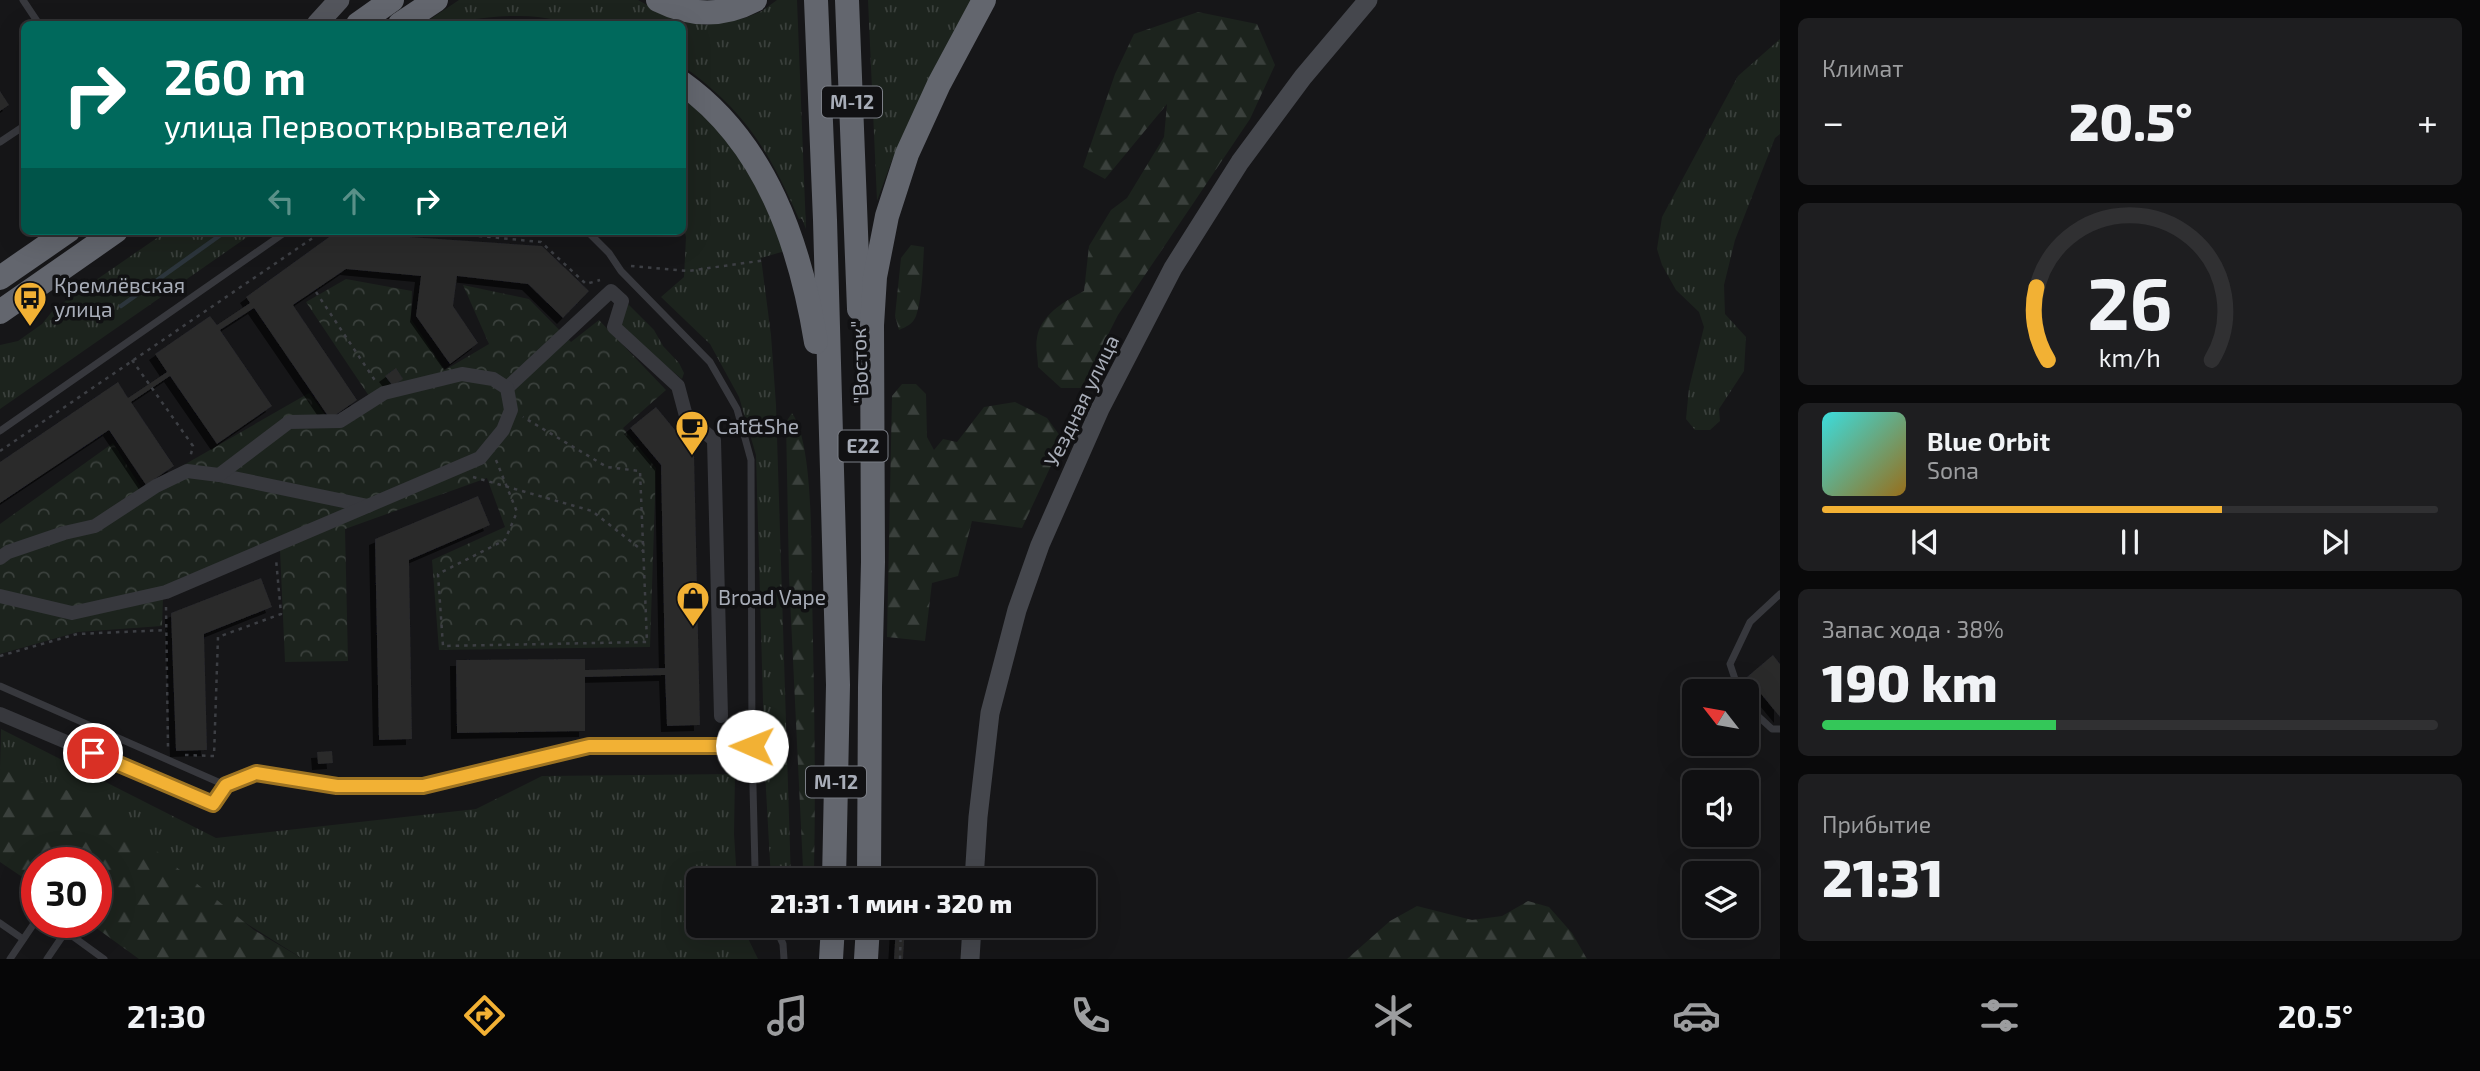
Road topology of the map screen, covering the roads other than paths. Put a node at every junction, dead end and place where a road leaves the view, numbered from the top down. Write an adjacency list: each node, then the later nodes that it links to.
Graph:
1 (23, 0): 11 (lane)
2 (339, 0): 12 (main road)
3 (392, 0): 13 (highway)
4 (436, 0): 14 (highway)
5 (658, 0): 6 (highway)
6 (755, 0)
7 (816, 0): 35 (highway)
8 (847, 0): 18 (highway, М-12)
9 (984, 0): 37 (highway)
10 (1368, 0): 47 (street, Уездная улица)
11 (37, 21)
12 (320, 21)
13 (362, 21)
14 (404, 21)
15 (686, 86): 35 (highway)
16 (21, 128): 17 (lane)
17 (0, 142)
18 (856, 204): 37 (highway, "Восток" / E22)
19 (62, 235): 25 (highway)
20 (110, 235): 24 (highway)
21 (119, 235): 24 (highway)
22 (281, 235): 28 (lane)
23 (591, 235): 42 (lane)
24 (80, 257): 26 (highway)
25 (0, 278)
26 (0, 312)
27 (507, 388): 29 (street); 30 (street); 39 (street)
28 (0, 431)
29 (219, 475): 30 (street); 31 (street)
30 (368, 506): 33 (street)
31 (0, 558)
32 (1780, 594): 34 (lane)
33 (0, 596)
34 (1735, 679)
35 (838, 685): 45 (highway, М-12)
36 (0, 686): 43 (lane)
37 (870, 687): 46 (highway, М-12)
38 (0, 713): 43 (street)
39 (721, 716)
40 (1759, 717): 41 (lane)
41 (1780, 729)
42 (752, 746): 43 (street); 44 (lane)
43 (226, 785)
44 (755, 868)
45 (834, 868)
46 (869, 868)
47 (975, 868)
48 (0, 923): 55 (lane)
49 (61, 938): 58 (lane)
50 (76, 938): 59 (lane)
51 (780, 938): 60 (lane)
52 (832, 938): 61 (highway)
53 (867, 938): 62 (highway)
54 (971, 938): 63 (street)
55 (23, 939): 57 (lane)
56 (0, 954): 57 (lane)
57 (9, 959)
58 (47, 959)
59 (104, 959)
60 (783, 959)
61 (831, 959)
62 (866, 959)
63 (970, 959)

